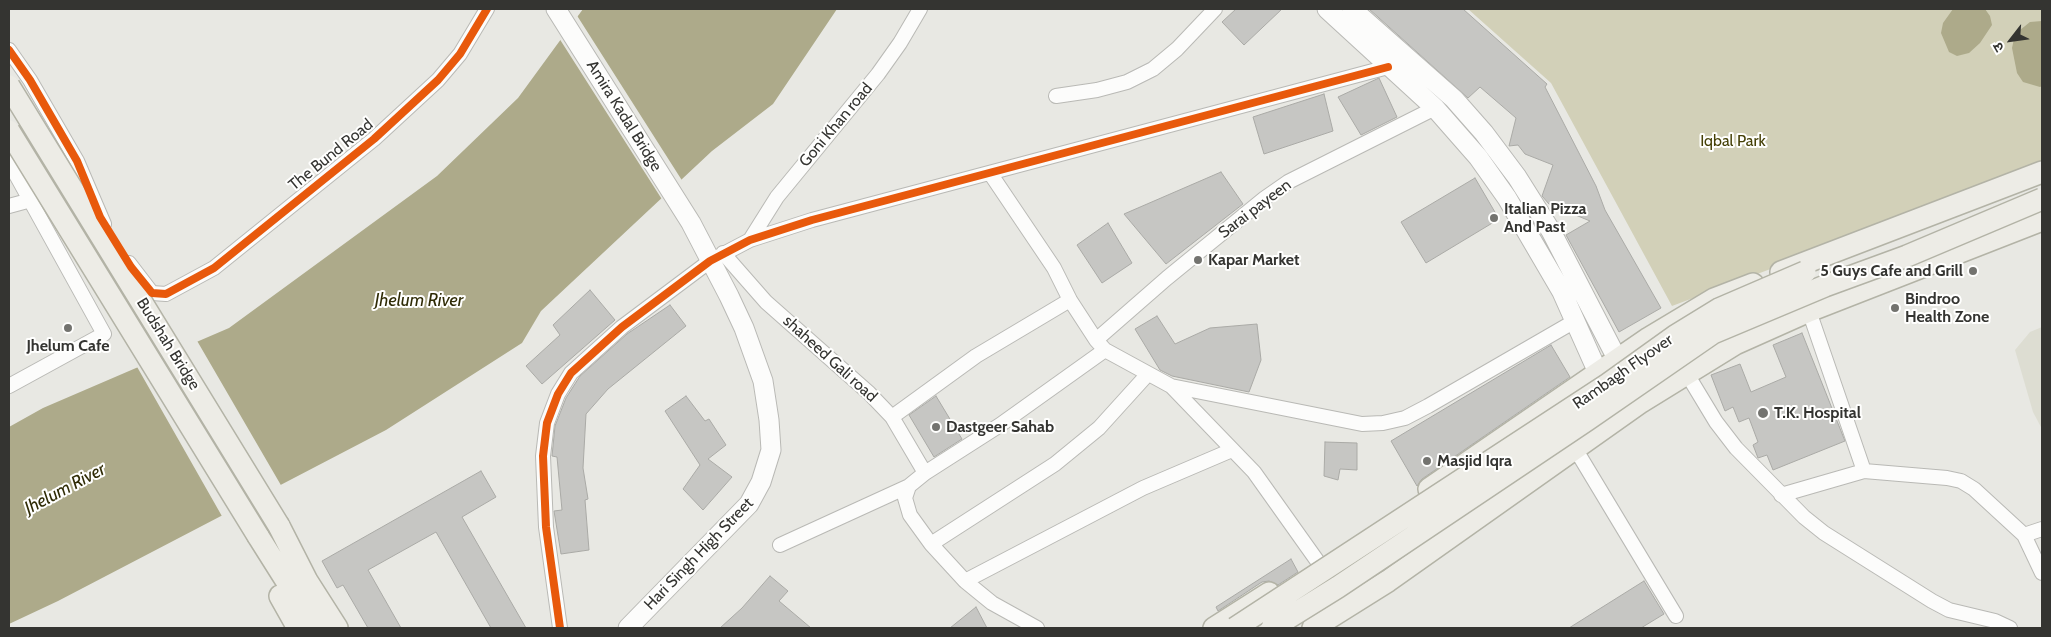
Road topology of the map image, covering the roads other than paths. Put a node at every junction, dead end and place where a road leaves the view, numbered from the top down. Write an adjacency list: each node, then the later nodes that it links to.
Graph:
1 (487, 9): 7 (street, The Bund Road)
2 (556, 9): 21 (street, Amira Kadal Bridge)
3 (920, 9): 22 (street, Goni Khan road)
4 (1215, 9): 10 (street)
5 (1327, 9): 8 (street)
6 (1352, 9): 28 (street)
7 (9, 50)
8 (1388, 67): 11 (street); 15 (street)
9 (9, 86): 47 (main road, Budshah Bridge, bridge)
10 (1056, 96)
11 (1435, 108): 26 (street); 27 (street, Sarai payeen)
12 (9, 131): 47 (main road, Budshah Bridge, bridge)
13 (9, 162): 18 (street)
14 (2042, 172): 28 (main road)
15 (990, 173): 22 (street); 24 (street)
16 (2042, 177): 61 (main road, Rambagh Flyover, bridge)
17 (2042, 198): 62 (main road, Rambagh Flyover, bridge)
18 (31, 200): 19 (street); 32 (street)
19 (9, 206)
20 (2042, 220): 25 (main road)
21 (691, 223): 23 (street, Hari Singh High Street)
22 (750, 240): 23 (street)
23 (717, 257): 35 (street, shaheed Gali road); 57 (street); 58 (street, Hari Singh High Street)
24 (1070, 300): 27 (street); 35 (street)
25 (1809, 311): 30 (main road); 39 (street)
26 (1575, 321): 29 (street); 33 (street)
27 (1101, 345): 31 (street); 40 (street, Sarai payeen)
28 (1617, 360): 29 (main road); 34 (street)
29 (1598, 373): 36 (street); 48 (main road)
30 (1687, 374): 34 (main road); 42 (street)
31 (1147, 375): 33 (street); 45 (street)
32 (9, 386)
33 (1171, 386): 37 (street)
34 (1641, 402): 36 (main road)
35 (892, 417): 40 (street, shaheed Gali road)
36 (1619, 420): 38 (main road)
37 (1232, 450): 48 (street); 50 (street)
38 (1576, 450): 52 (street); 63 (main road)
39 (1864, 471): 42 (street); 44 (street)
40 (925, 473): 41 (street, Sarai payeen)
41 (909, 486): 45 (street); 46 (street, Sarai payeen)
42 (1780, 495): 64 (street)
43 (2042, 529): 44 (street)
44 (2024, 536): 49 (street)
45 (930, 544): 50 (street)
46 (780, 545)
47 (285, 560): 51 (main road); 53 (main road); 56 (main road)
48 (1318, 562): 60 (main road)
49 (2042, 574)
50 (965, 582): 59 (street)
51 (299, 585): 54 (main road); 55 (main road)
52 (1676, 616)
53 (298, 628)
54 (316, 628)
55 (337, 628)
56 (351, 628)
57 (560, 628)
58 (628, 628)
59 (1037, 628)
60 (1214, 628)
61 (1235, 628)
62 (1272, 628)
63 (1313, 628)
64 (2010, 628)

